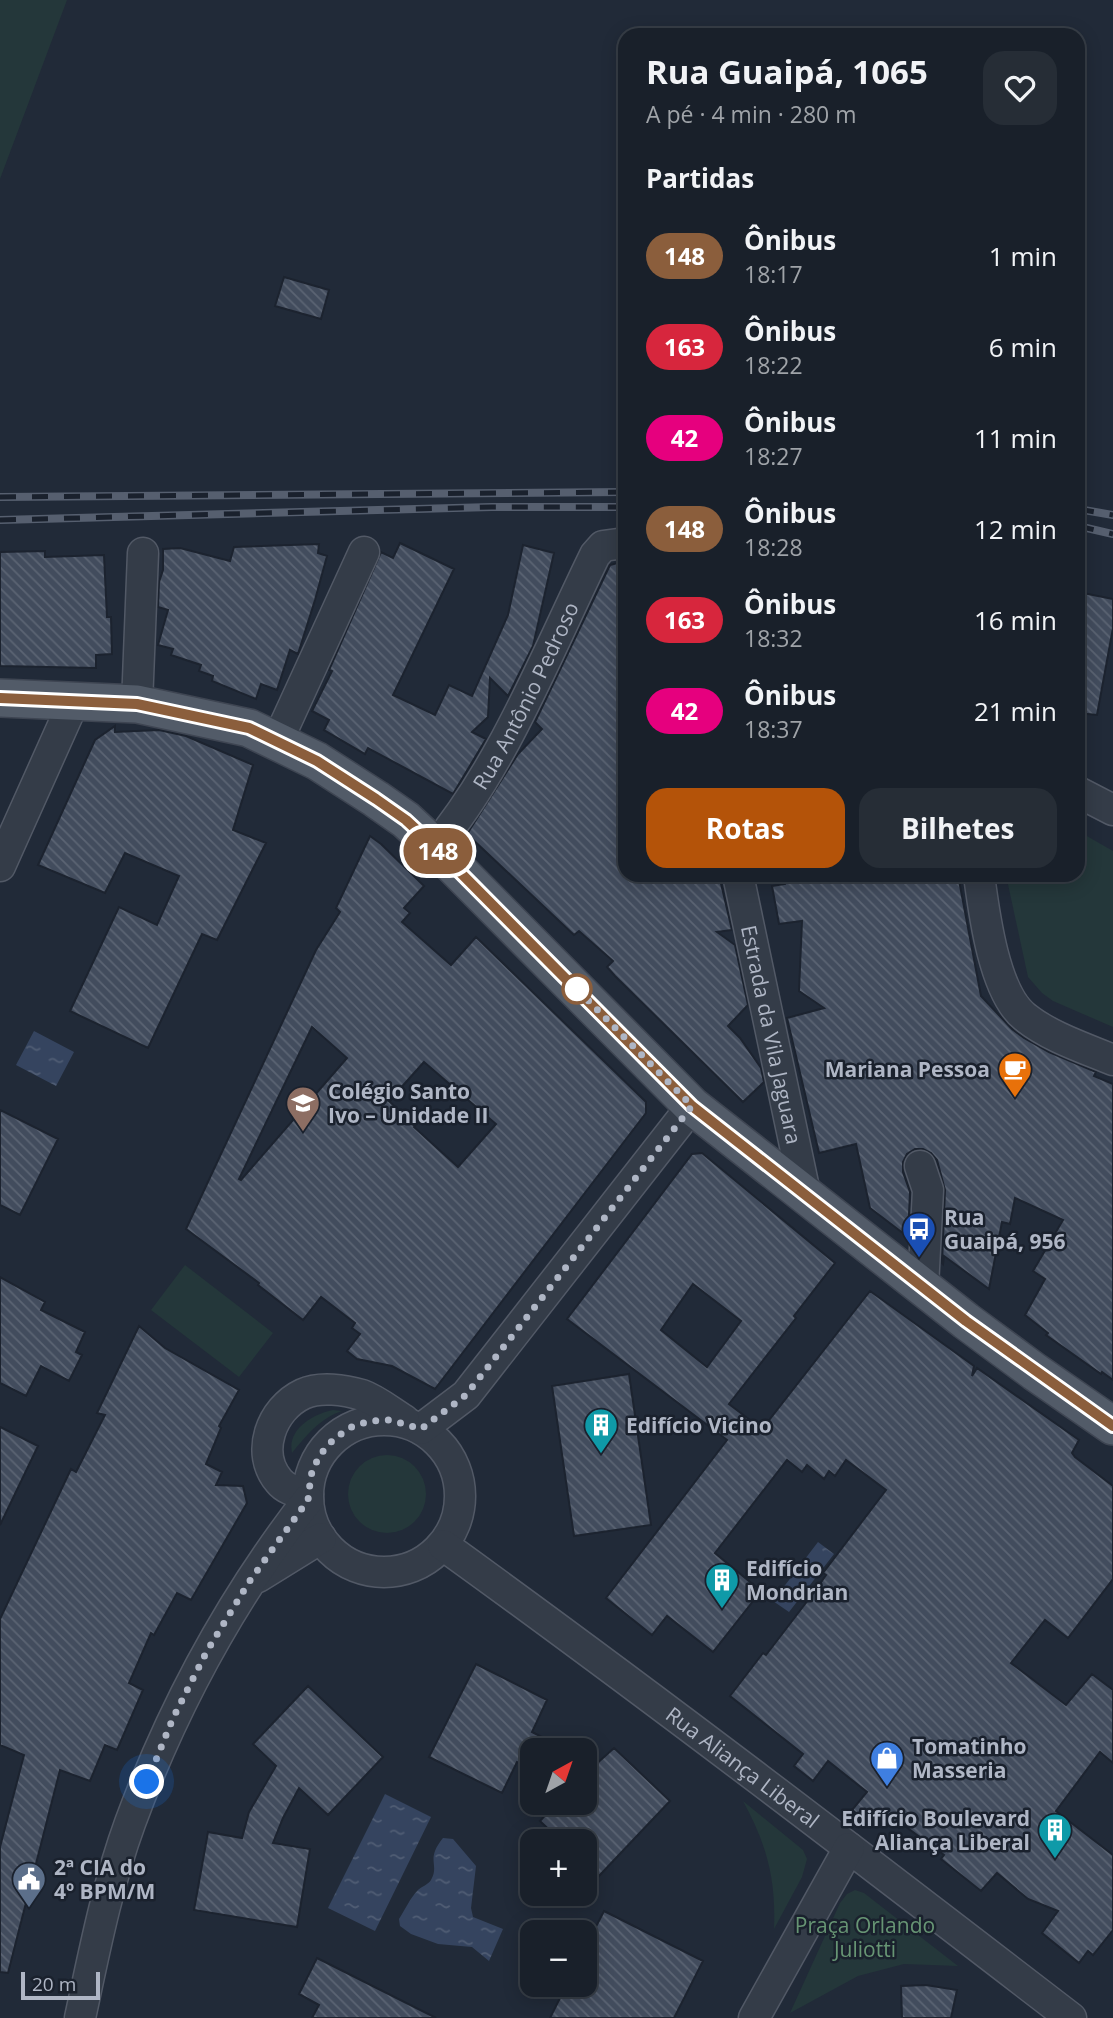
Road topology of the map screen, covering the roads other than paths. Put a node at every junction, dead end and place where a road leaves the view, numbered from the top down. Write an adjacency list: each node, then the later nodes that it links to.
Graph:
1 (618, 544): 10 (street, Rua Antônio Pedroso)
2 (363, 552): 7 (street)
3 (143, 553): 6 (street)
4 (0, 698): 5 (main road)
5 (75, 701): 6 (main road); 11 (street)
6 (137, 704): 7 (main road)
7 (277, 742): 10 (main road)
8 (1085, 796): 9 (street)
9 (1113, 810)
10 (435, 847): 15 (main road)
11 (0, 866)
12 (739, 882): 17 (street, Estrada da Vila Jaguara)
13 (980, 882): 14 (street)
14 (1113, 1060)
15 (692, 1106): 17 (main road); 19 (street)
16 (920, 1166): 18 (street)
17 (805, 1193): 18 (main road)
18 (923, 1287): 20 (main road)
19 (466, 1395): 21 (street); 22 (street)
20 (1113, 1426)
21 (416, 1427): 22 (street); 23 (street); 23 (street)
22 (452, 1460): 25 (street)
23 (308, 1497): 24 (street); 26 (street)
24 (321, 1538): 25 (street); 26 (street)
25 (443, 1545): 27 (street, Rua Aliança Liberal)
26 (249, 1582): 28 (street)
27 (849, 1848): 29 (street); 30 (street, Rua Aliança Liberal)
28 (80, 2018)
29 (754, 2018)
30 (1071, 2018)

